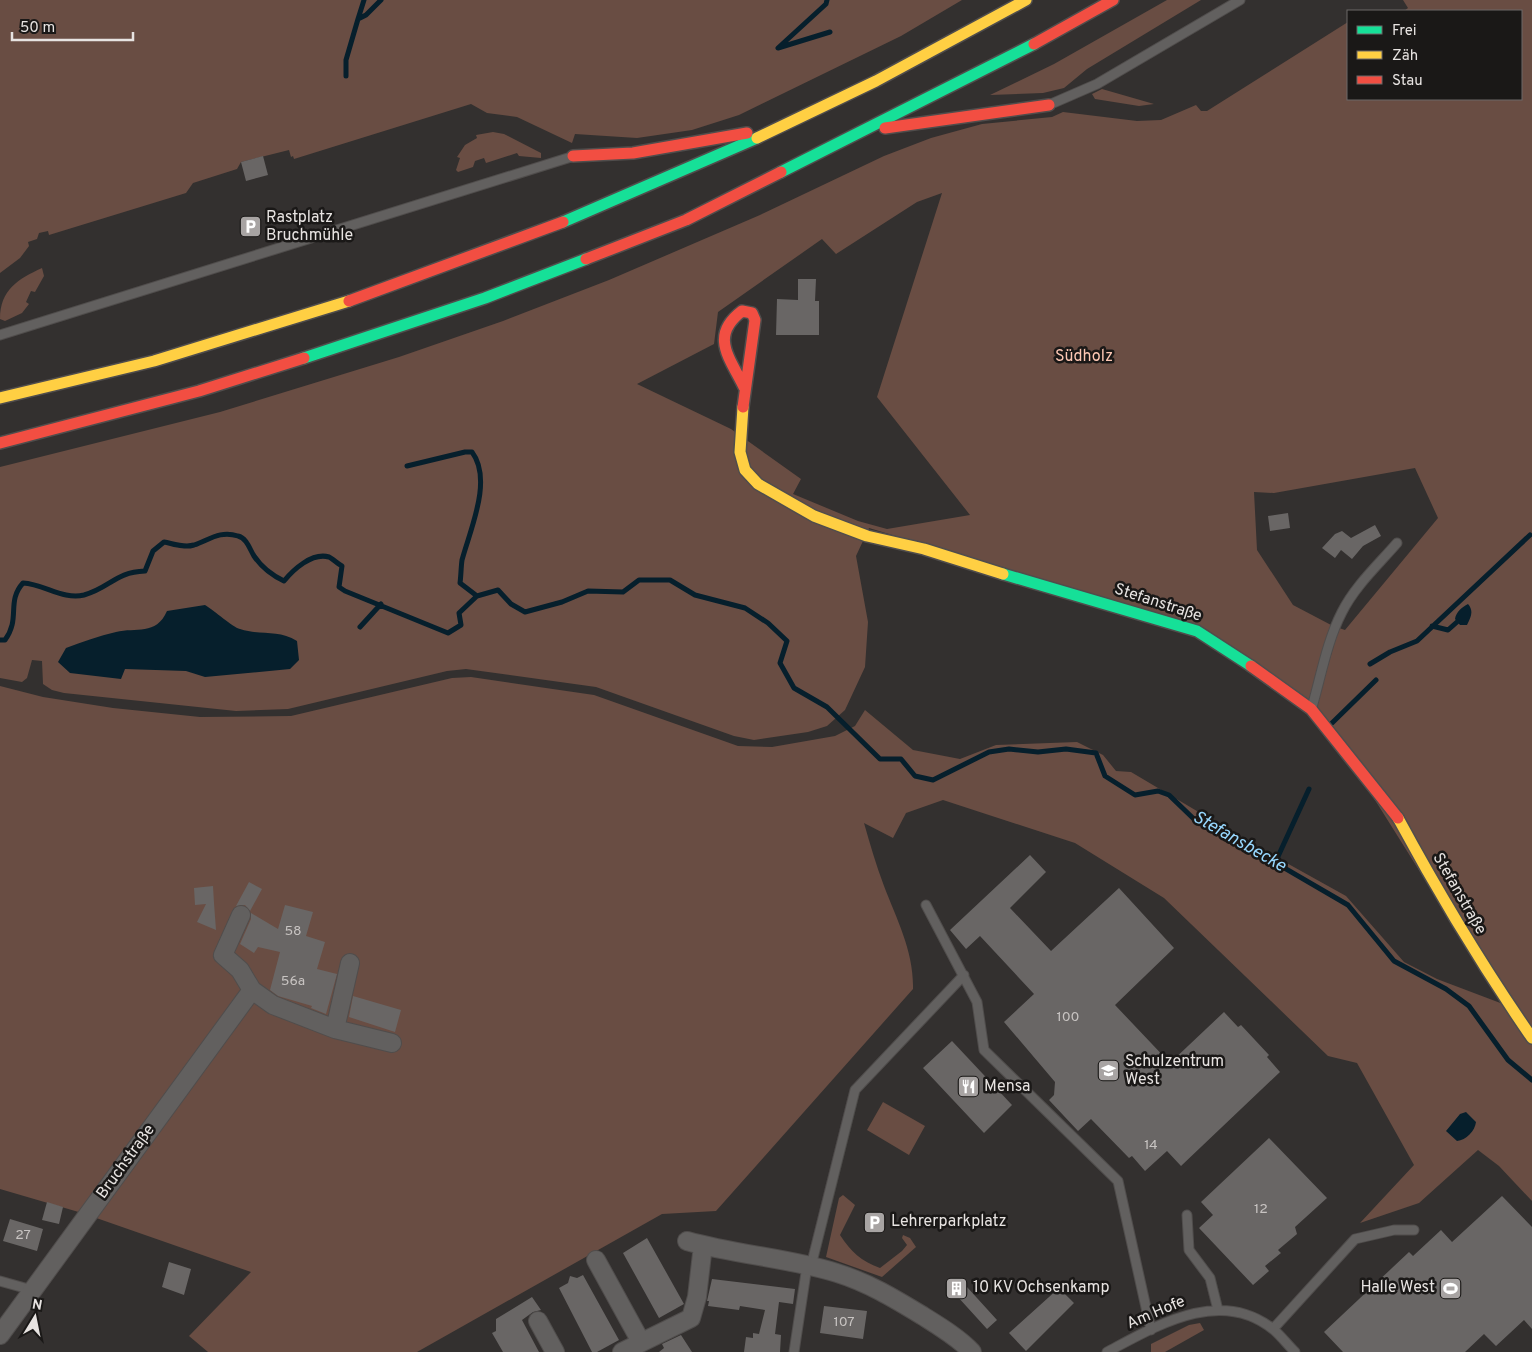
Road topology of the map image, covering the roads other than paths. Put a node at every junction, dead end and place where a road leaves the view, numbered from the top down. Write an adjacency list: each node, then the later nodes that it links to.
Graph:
1 (1026, 0): 5 (main road)
2 (1114, 0): 6 (main road)
3 (1240, 0): 4 (lane)
4 (1049, 105): 6 (main road)
5 (785, 125): 7 (main road); 10 (main road)
6 (864, 130): 11 (main road)
7 (573, 156): 8 (lane)
8 (0, 335)
9 (744, 387): 9 (main road, Stefanstraße); 13 (main road, Stefanstraße)
10 (0, 398)
11 (0, 443)
12 (1397, 543): 13 (lane)
13 (1311, 709): 20 (main road, Stefanstraße)
14 (926, 904): 17 (lane)
15 (241, 915): 18 (street)
16 (350, 963): 19 (street)
17 (964, 975): 25 (lane); 31 (lane)
18 (252, 990): 19 (street); 27 (street, Bruchstraße)
19 (335, 1029): 21 (street)
20 (1532, 1038)
21 (392, 1043)
22 (1188, 1215): 28 (lane)
23 (1414, 1230): 30 (lane)
24 (596, 1260): 33 (street)
25 (809, 1266): 33 (street); 36 (lane); 37 (street)
26 (0, 1281): 27 (lane)
27 (32, 1290): 32 (street, Bruchstraße)
28 (1218, 1310): 30 (lane, Am Hofe); 31 (lane, Am Hofe)
29 (538, 1321): 34 (street)
30 (1273, 1329): 39 (lane, Am Hofe)
31 (1151, 1330): 38 (lane, Am Hofe)
32 (0, 1335)
33 (641, 1342): 35 (street)
34 (555, 1352)
35 (622, 1352)
36 (794, 1352)
37 (972, 1352)
38 (1107, 1352)
39 (1295, 1352)

